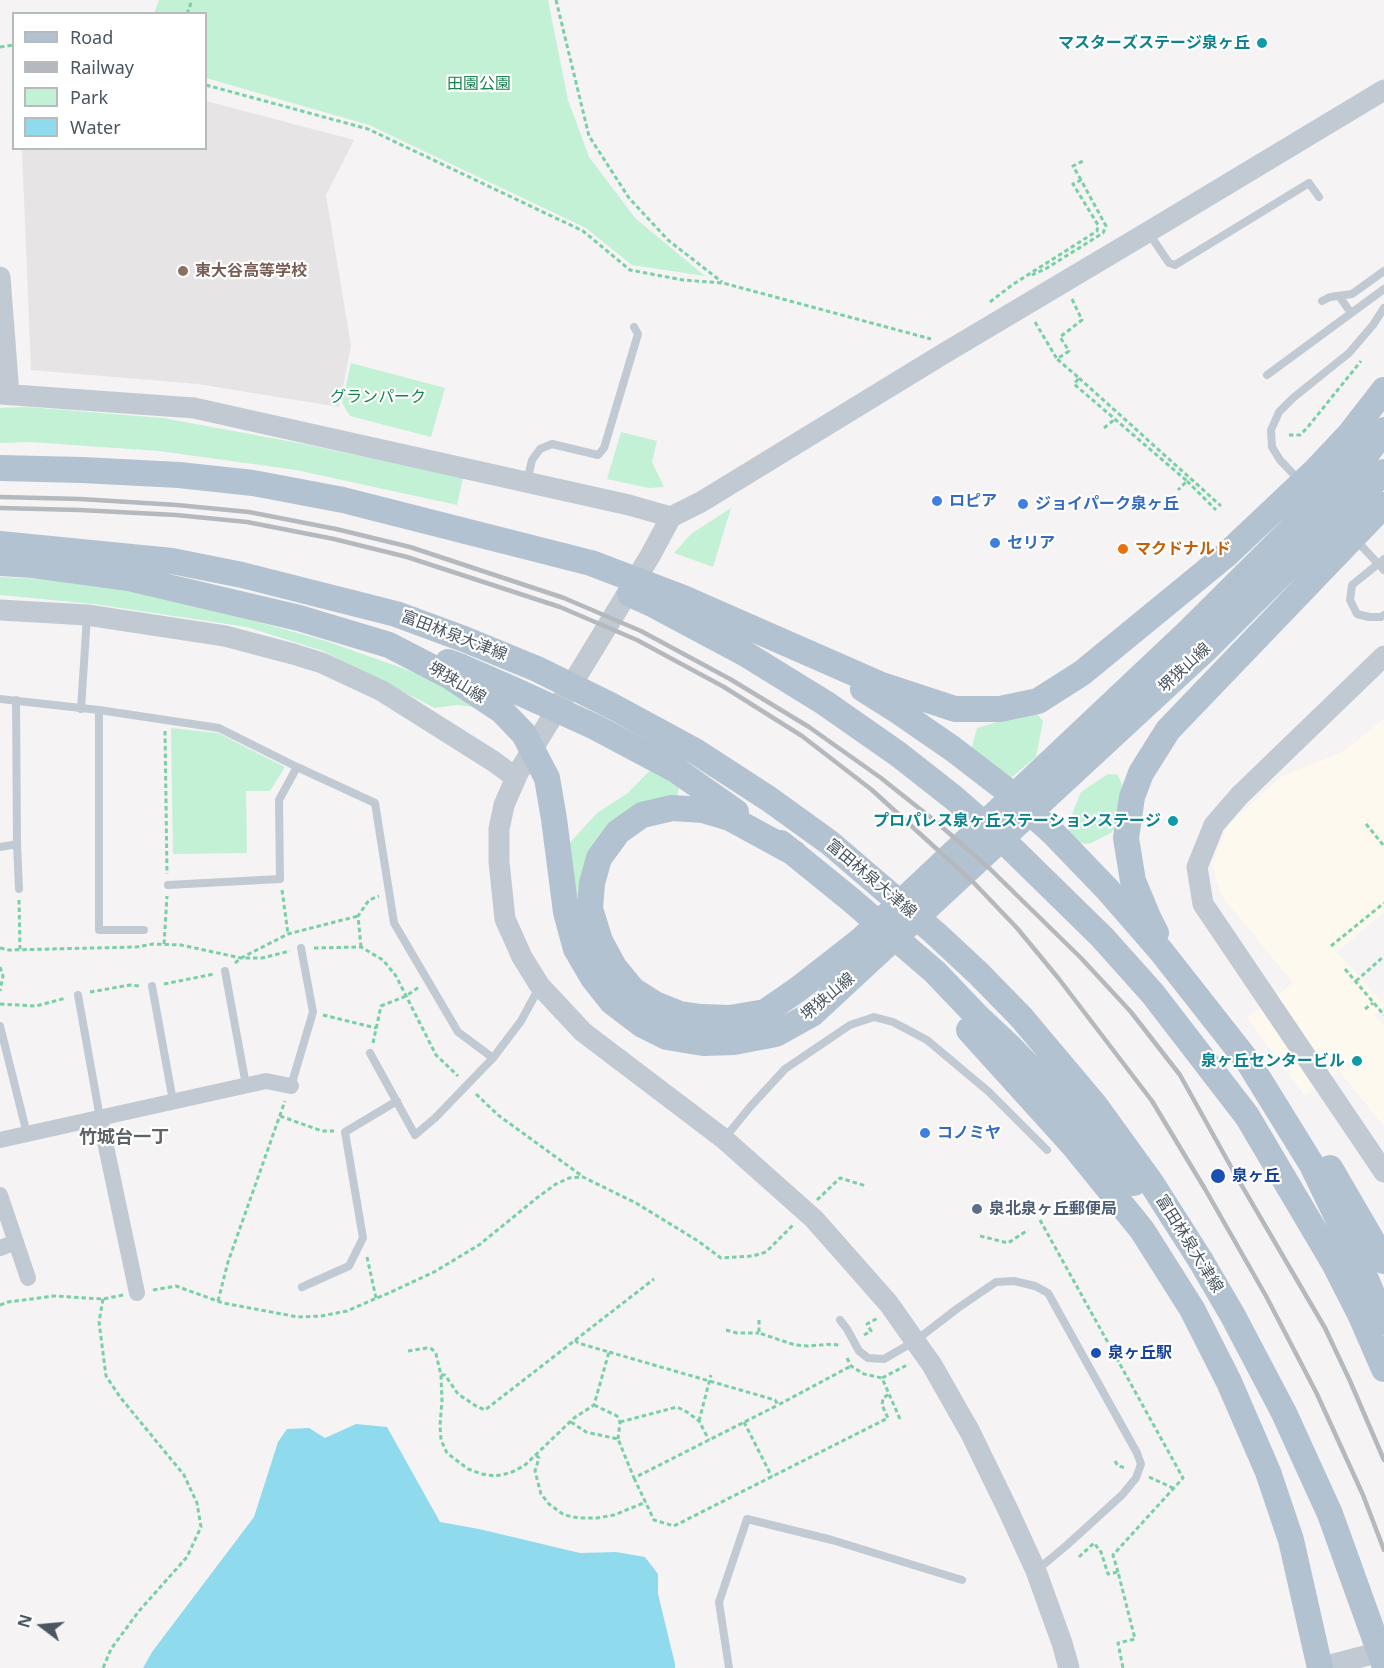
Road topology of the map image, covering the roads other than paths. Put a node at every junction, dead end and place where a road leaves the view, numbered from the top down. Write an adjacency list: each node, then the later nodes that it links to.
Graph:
1 (1384, 90): 3 (street)
2 (1319, 197): 3 (lane)
3 (1148, 232): 18 (street)
4 (1384, 271): 8 (lane)
5 (0, 278): 12 (street)
6 (1384, 289): 8 (lane)
7 (1384, 308): 23 (lane)
8 (1351, 313): 10 (lane)
9 (634, 327): 16 (lane)
10 (1266, 375)
11 (1384, 390): 27 (main road)
12 (4, 394): 16 (street)
13 (1384, 430): 36 (main road, 堺狭山線)
14 (0, 468): 19 (main road)
15 (1384, 472): 36 (main road, 堺狭山線)
16 (527, 482): 18 (street)
17 (1384, 505): 49 (main road)
18 (671, 518): 35 (street)
19 (418, 519): 27 (main road); 75 (main road)
20 (0, 544): 68 (main road, 富田林泉大津線)
21 (1384, 559): 26 (lane)
22 (0, 563): 28 (main road, 堺狭山線)
23 (1384, 570)
24 (0, 610): 25 (street)
25 (87, 615): 32 (lane); 35 (street)
26 (1384, 615)
27 (741, 623): 49 (main road)
28 (389, 645): 39 (main road); 44 (main road, 堺狭山線)
29 (1384, 656): 64 (street)
30 (0, 699): 31 (lane)
31 (15, 700): 32 (lane); 37 (lane)
32 (81, 709): 33 (lane)
33 (99, 710): 34 (lane); 43 (lane)
34 (297, 767): 40 (lane); 53 (lane)
35 (517, 775): 48 (street)
36 (1036, 792): 44 (main road, 堺狭山線)
37 (17, 844): 38 (lane); 41 (lane)
38 (0, 848)
39 (794, 853): 42 (main road); 44 (main road, 堺狭山線)
40 (168, 885)
41 (19, 889)
42 (850, 899): 68 (main road); 80 (main road)
43 (144, 930)
44 (869, 947)
45 (302, 948): 56 (lane)
46 (225, 971): 55 (lane)
47 (152, 986): 57 (lane)
48 (540, 986): 53 (lane); 61 (street)
49 (1193, 991): 54 (main road)
50 (78, 995): 59 (lane)
51 (0, 1026): 60 (lane)
52 (370, 1053): 58 (lane)
53 (493, 1058): 58 (lane)
54 (1249, 1063): 67 (main road); 73 (main road)
55 (246, 1085): 56 (street); 57 (street)
56 (291, 1086)
57 (173, 1101): 59 (street)
58 (397, 1101): 70 (lane)
59 (100, 1118): 60 (street); 71 (street)
60 (27, 1134): 62 (street)
61 (724, 1139): 63 (lane); 74 (street)
62 (0, 1140)
63 (1047, 1150)
64 (1384, 1172)
65 (0, 1195): 66 (street)
66 (8, 1245): 69 (street)
67 (1384, 1260)
68 (1201, 1261): 79 (main road, 富田林泉大津線)
69 (28, 1278)
70 (302, 1287)
71 (136, 1293)
72 (840, 1320): 74 (lane)
73 (1384, 1322)
74 (915, 1341): 76 (street); 76 (lane)
75 (1384, 1369)
76 (1036, 1571): 82 (street)
77 (963, 1580): 81 (lane)
78 (1384, 1651): 80 (street)
79 (1384, 1664)
80 (1325, 1666)
81 (729, 1668)
82 (1069, 1668)

